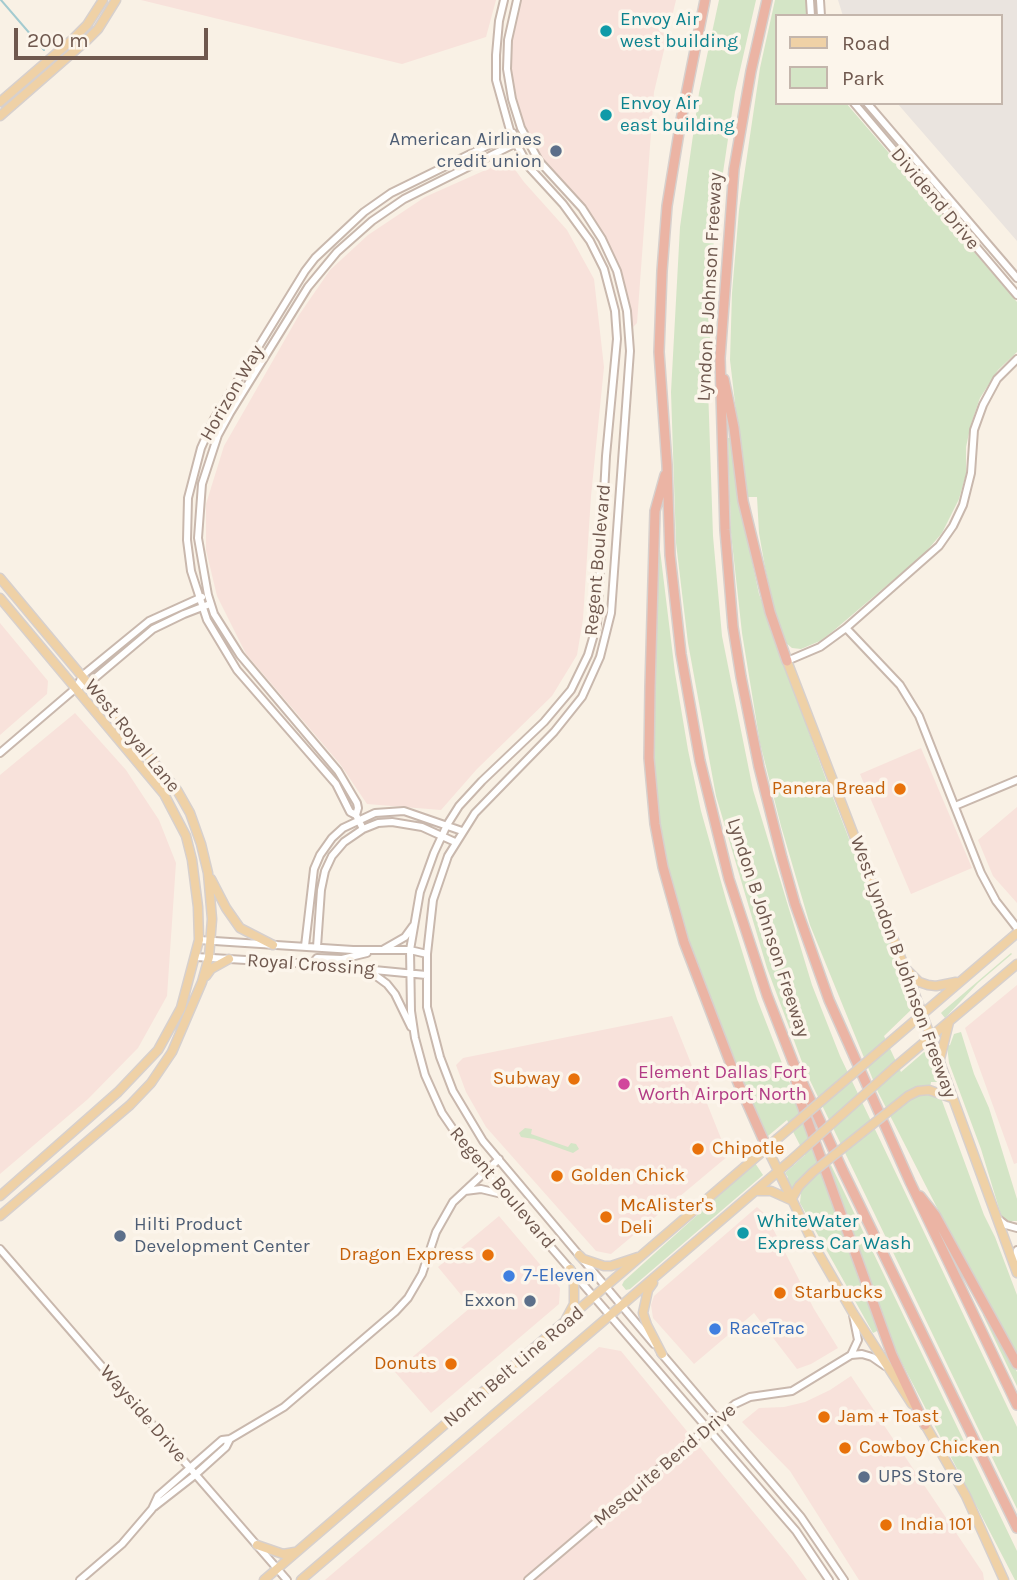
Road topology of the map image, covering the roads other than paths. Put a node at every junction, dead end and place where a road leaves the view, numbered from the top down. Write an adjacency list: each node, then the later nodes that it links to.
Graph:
1 (103, 0): 7 (main road)
2 (116, 0): 10 (main road)
3 (504, 0): 12 (street, Regent Boulevard)
4 (517, 0): 11 (street, Regent Boulevard)
5 (705, 0): 24 (highway, Lyndon B Johnson Freeway)
6 (767, 0): 19 (highway, Lyndon B Johnson Freeway)
7 (0, 102)
8 (856, 105): 18 (street, Dividend Drive)
9 (869, 105): 17 (street, Dividend Drive)
10 (0, 116)
11 (521, 128): 12 (street, Horizon Way); 13 (street, Regent Boulevard)
12 (511, 134): 14 (street, Regent Boulevard); 15 (street, Horizon Way)
13 (526, 138): 14 (street, Horizon Way); 45 (street, Regent Boulevard)
14 (515, 142): 16 (street, Horizon Way); 43 (street, Regent Boulevard)
15 (364, 212): 16 (street); 21 (street, Horizon Way)
16 (372, 221): 22 (street, Horizon Way)
17 (1017, 278)
18 (1017, 295)
19 (720, 358): 34 (highway); 86 (highway, Lyndon B Johnson Freeway)
20 (1017, 359): 31 (street)
21 (241, 376): 22 (street); 23 (street); 27 (street, Horizon Way)
22 (253, 377): 23 (street, Horizon Way)
23 (248, 386): 26 (street, Horizon Way)
24 (667, 465): 77 (highway, Lyndon B Johnson Freeway); 82 (highway)
25 (0, 578): 35 (main road, West Royal Lane)
26 (208, 595): 27 (street); 29 (street, Horizon Way)
27 (199, 597): 30 (street, Horizon Way); 35 (street)
28 (0, 598): 36 (main road, West Royal Lane)
29 (210, 604): 30 (street); 32 (street, Horizon Way)
30 (202, 607): 33 (street, Horizon Way); 35 (street)
31 (846, 628): 34 (street); 41 (street)
32 (230, 641): 33 (street); 37 (street, Horizon Way)
33 (221, 645): 38 (street, Horizon Way)
34 (787, 660): 67 (main road, West Lyndon B Johnson Freeway)
35 (86, 679): 36 (street); 48 (main road, West Royal Lane)
36 (76, 688): 39 (street); 54 (main road, West Royal Lane)
37 (276, 696): 38 (street); 42 (street, Horizon Way)
38 (267, 703): 42 (street, Horizon Way)
39 (0, 753)
40 (1017, 780): 41 (street)
41 (955, 806): 52 (street)
42 (357, 817): 43 (street); 44 (street, Horizon Way); 49 (street)
43 (447, 825): 45 (street); 46 (street, Regent Boulevard)
44 (363, 829): 46 (street); 50 (street)
45 (462, 831): 47 (street, Regent Boulevard)
46 (442, 835): 47 (street); 51 (street, Regent Boulevard)
47 (455, 842): 61 (street, Regent Boulevard)
48 (208, 873): 55 (main road, West Royal Lane); 56 (main road)
49 (311, 884): 50 (street); 57 (street)
50 (321, 890): 58 (street)
51 (414, 924): 59 (street); 60 (street, Regent Boulevard)
52 (1017, 928)
53 (1017, 933): 71 (main road, North Belt Line Road)
54 (199, 940): 55 (street, Royal Crossing); 62 (main road, West Royal Lane)
55 (212, 940): 56 (street, Royal Crossing); 63 (main road, West Royal Lane)
56 (273, 945): 57 (street, Royal Crossing)
57 (305, 946): 58 (street, Royal Crossing)
58 (317, 947): 59 (street, Royal Crossing)
59 (379, 950): 60 (street, Royal Crossing); 65 (street)
60 (410, 950): 61 (street, Royal Crossing); 69 (street, Regent Boulevard)
61 (427, 954): 70 (street, Regent Boulevard)
62 (196, 957): 63 (street, Royal Crossing); 79 (main road, West Royal Lane)
63 (209, 957): 64 (street, Royal Crossing); 72 (main road, West Royal Lane)
64 (229, 959): 65 (street, Royal Crossing); 72 (main road)
65 (312, 964): 68 (street, Royal Crossing)
66 (1017, 964): 74 (main road, North Belt Line Road)
67 (904, 968): 71 (main road); 73 (main road, West Lyndon B Johnson Freeway)
68 (367, 969): 69 (street, Royal Crossing); 75 (street)
69 (409, 973): 70 (street, Royal Crossing); 75 (street, Regent Boulevard)
70 (426, 975): 83 (street, Regent Boulevard)
71 (959, 981): 73 (main road, North Belt Line Road)
72 (202, 982): 81 (main road, West Royal Lane)
73 (922, 1014): 76 (main road, West Lyndon B Johnson Freeway); 82 (main road, North Belt Line Road, bridge)
74 (949, 1021): 76 (main road, North Belt Line Road); 78 (main road)
75 (415, 1038): 84 (street, Regent Boulevard)
76 (929, 1038): 78 (main road, West Lyndon B Johnson Freeway); 85 (main road, North Belt Line Road, bridge)
77 (793, 1062): 114 (highway); 120 (highway, Lyndon B Johnson Freeway)
78 (939, 1063): 80 (main road, West Lyndon B Johnson Freeway)
79 (118, 1092): 81 (main road); 89 (main road, West Royal Lane)
80 (952, 1098): 91 (main road, bridge); 93 (main road, West Lyndon B Johnson Freeway)
81 (130, 1105): 92 (main road, West Royal Lane)
82 (766, 1148): 85 (main road); 97 (main road, North Belt Line Road)
83 (499, 1159): 84 (street); 98 (street, Regent Boulevard)
84 (485, 1171): 87 (street); 90 (street, Regent Boulevard)
85 (777, 1172): 88 (main road, North Belt Line Road); 91 (main road)
86 (910, 1182): 110 (highway); 112 (highway, Lyndon B Johnson Freeway)
87 (464, 1191): 90 (street); 116 (street)
88 (755, 1191): 91 (main road); 100 (main road, North Belt Line Road)
89 (0, 1196)
90 (507, 1196): 99 (street, Regent Boulevard)
91 (791, 1200): 105 (main road)
92 (0, 1216)
93 (995, 1217): 94 (street); 101 (main road, West Lyndon B Johnson Freeway)
94 (1017, 1228)
95 (0, 1249): 117 (street, Wayside Drive)
96 (1017, 1250): 101 (street)
97 (643, 1254): 98 (main road); 102 (main road, North Belt Line Road)
98 (579, 1255): 102 (street, Regent Boulevard)
99 (570, 1269): 103 (street, Regent Boulevard); 107 (main road)
100 (660, 1273): 104 (main road, North Belt Line Road); 108 (main road)
101 (1017, 1273)
102 (606, 1288): 103 (main road, North Belt Line Road); 104 (street, Regent Boulevard)
103 (596, 1297): 106 (street, Regent Boulevard); 107 (main road, North Belt Line Road)
104 (621, 1306): 106 (main road, North Belt Line Road); 108 (street, Regent Boulevard)
105 (853, 1313): 109 (street); 111 (main road)
106 (611, 1315): 115 (street, Regent Boulevard); 128 (main road, North Belt Line Road)
107 (562, 1326): 122 (main road, North Belt Line Road)
108 (663, 1354): 113 (street, Regent Boulevard)
109 (851, 1355): 111 (street); 113 (street, Mesquite Bend Drive)
110 (1017, 1364)
111 (887, 1367): 114 (main road)
112 (1017, 1405)
113 (718, 1418): 115 (street, Mesquite Bend Drive); 131 (street, Regent Boulevard)
114 (925, 1425): 124 (main road)
115 (706, 1428): 129 (street, Mesquite Bend Drive); 130 (street, Regent Boulevard)
116 (230, 1439): 117 (street); 118 (street)
117 (190, 1468): 118 (street, Wayside Drive); 119 (street)
118 (195, 1475): 119 (street); 121 (street, Wayside Drive)
119 (152, 1508): 125 (street)
120 (1017, 1528)
121 (257, 1545): 122 (main road); 123 (street, Wayside Drive)
122 (300, 1549): 123 (main road, North Belt Line Road)
123 (277, 1569): 126 (main road, North Belt Line Road); 127 (street, Wayside Drive)
124 (1004, 1579)
125 (80, 1580)
126 (264, 1580)
127 (287, 1580)
128 (300, 1580)
129 (528, 1580)
130 (829, 1580)
131 (844, 1580)

